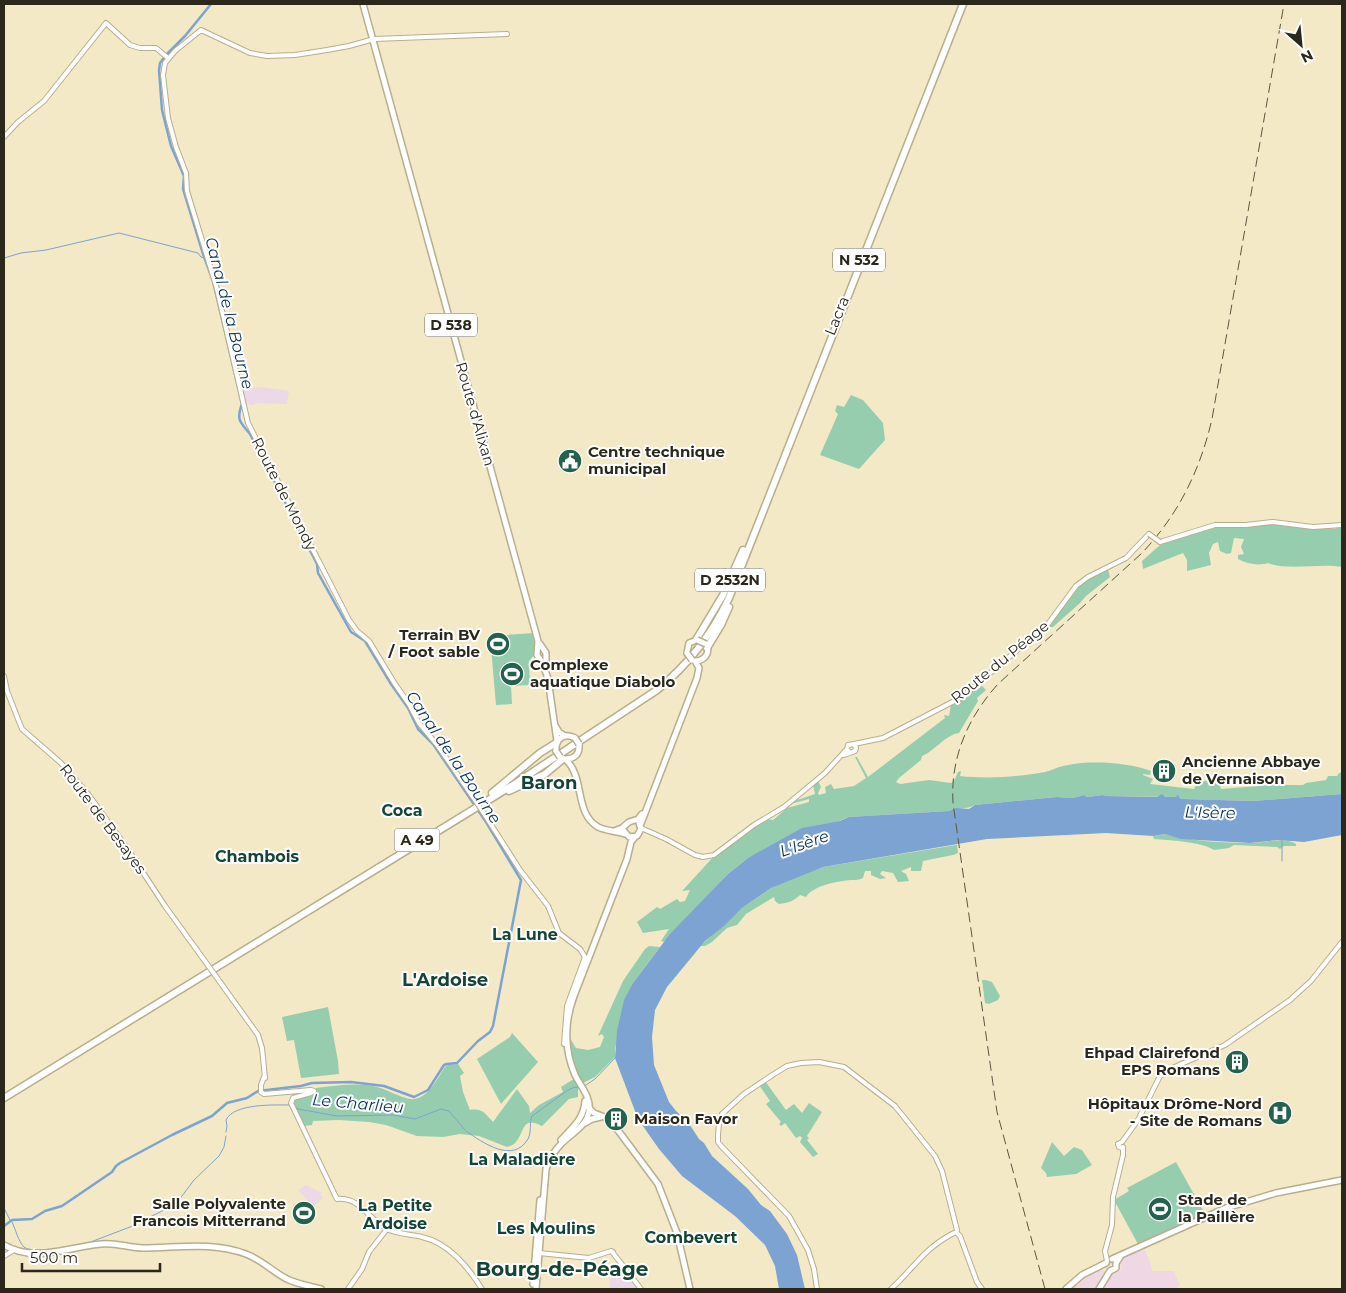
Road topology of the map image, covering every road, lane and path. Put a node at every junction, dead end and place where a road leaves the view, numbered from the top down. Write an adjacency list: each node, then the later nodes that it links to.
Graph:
1 (363, 4): 4 (main road, D 538)
2 (962, 4): 7 (highway, Lacra / N 532); 9 (highway, N 532)
3 (507, 34): 4 (street)
4 (373, 39): 5 (street); 12 (main road, Route d'Alixan / D 538)
5 (166, 57): 6 (street); 36 (street, Route de Mondy, bridge)
6 (4, 137)
7 (758, 517): 10 (highway, D 2532N); 25 (highway, A 49)
8 (1342, 526): 19 (street, Route du Péage, bridge)
9 (752, 539): 11 (highway, D 2532N); 26 (highway, A 49)
10 (697, 640): 11 (main road, bridge); 13 (main road, bridge)
11 (707, 646): 14 (main road)
12 (543, 658): 17 (main road, Route d'Alixan); 18 (main road, Route d'Alixan)
13 (694, 660): 14 (main road); 16 (main road)
14 (702, 660): 16 (main road)
15 (4, 676): 46 (street, Route de Besayes, bridge)
16 (688, 704): 24 (main road)
17 (565, 736): 18 (main road); 21 (main road, bridge)
18 (556, 742): 22 (main road, bridge); 25 (highway)
19 (855, 746): 20 (street); 20 (street)
20 (848, 750): 31 (street)
21 (574, 757): 22 (main road); 23 (main road)
22 (563, 758): 23 (main road); 26 (highway)
23 (576, 778): 30 (main road)
24 (655, 787): 27 (main road); 29 (main road)
25 (487, 797): 38 (highway, A 49)
26 (472, 810): 38 (highway, A 49)
27 (635, 821): 28 (main road); 29 (main road)
28 (624, 826): 30 (main road); 32 (main road)
29 (641, 827): 31 (street); 33 (main road)
30 (614, 831): 32 (main road)
31 (649, 832): 33 (street)
32 (626, 835): 33 (main road); 34 (main road)
33 (637, 836): 34 (main road)
34 (623, 867): 37 (main road)
35 (1342, 942): 52 (street)
36 (564, 1044)
37 (583, 1089): 39 (main road); 40 (main road)
38 (4, 1097)
39 (586, 1101): 40 (main road); 50 (main road)
40 (589, 1111): 41 (main road); 42 (main road); 43 (main road)
41 (601, 1117): 42 (main road); 43 (main road)
42 (611, 1122): 58 (main road)
43 (582, 1125): 50 (main road)
44 (1342, 1180): 45 (main road); 45 (main road)
45 (1245, 1202): 52 (main road)
46 (387, 1229): 54 (street); 55 (street)
47 (958, 1232): 59 (street); 60 (street); 61 (street)
48 (4, 1245): 49 (main road)
49 (12, 1249): 51 (street); 53 (main road)
50 (537, 1253): 56 (main road); 57 (street)
51 (5, 1256)
52 (1109, 1263): 62 (main road); 63 (main road)
53 (321, 1289)
54 (348, 1289)
55 (482, 1289)
56 (534, 1289)
57 (641, 1289)
58 (690, 1289)
59 (817, 1289)
60 (891, 1289)
61 (982, 1289)
62 (1066, 1289)
63 (1099, 1289)

